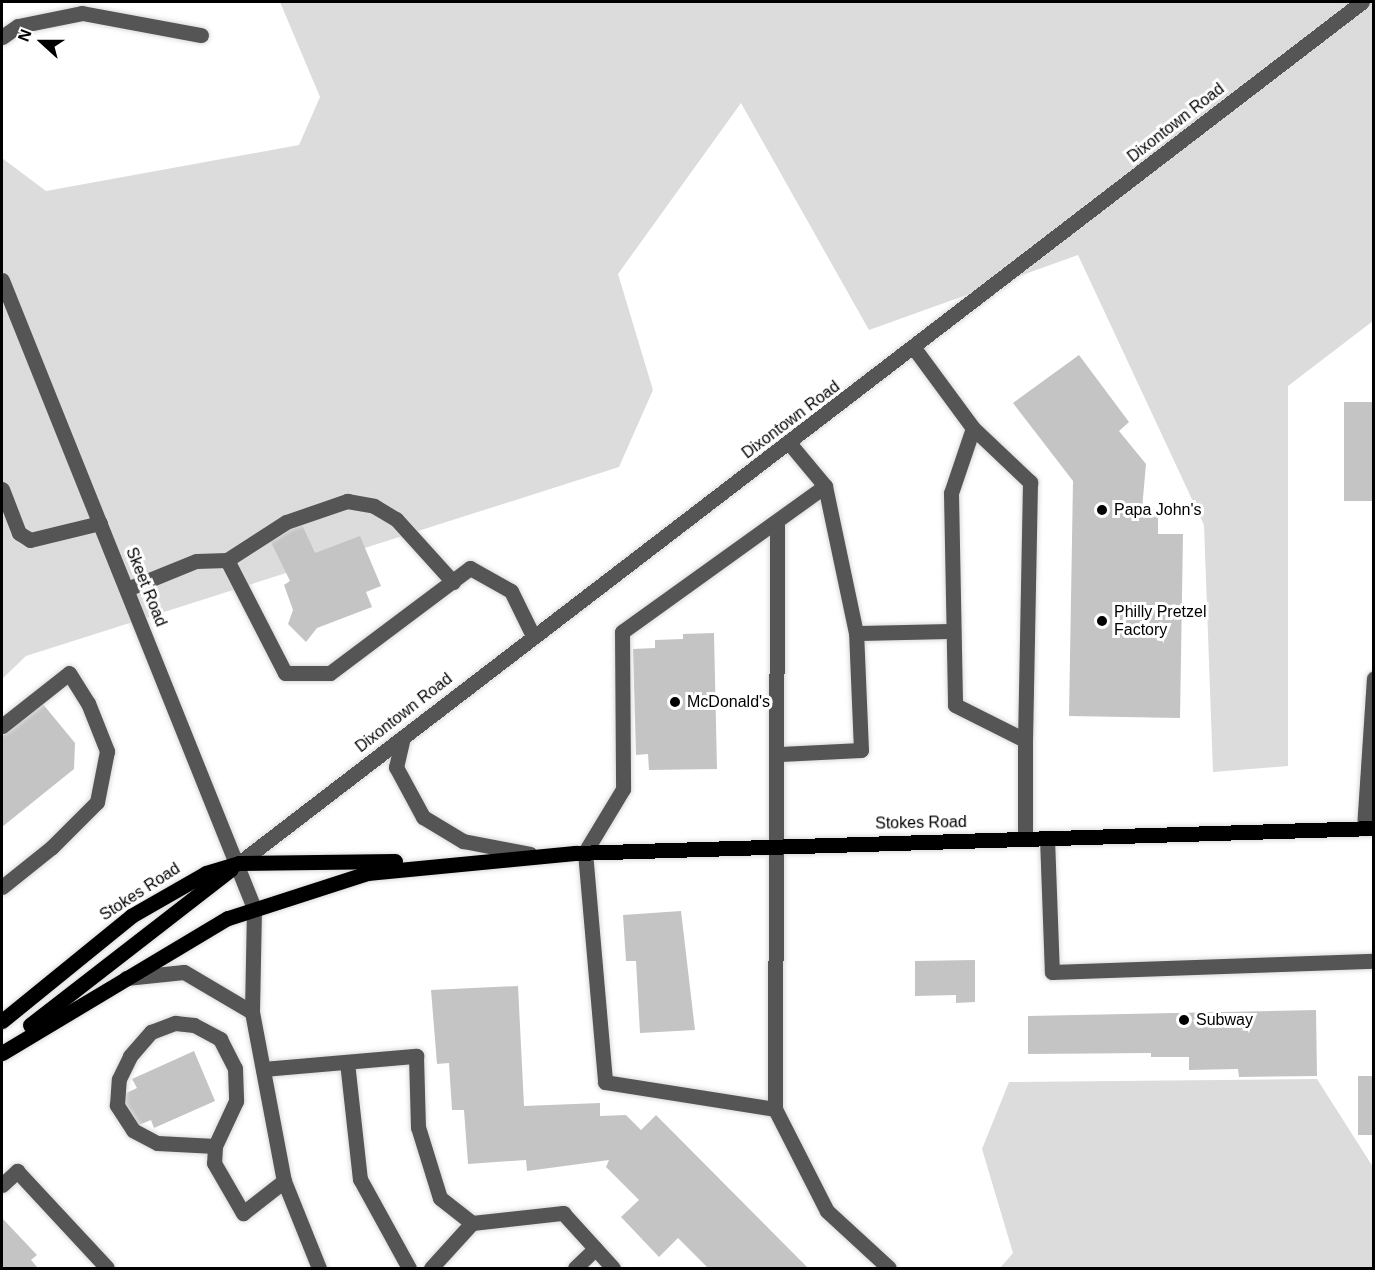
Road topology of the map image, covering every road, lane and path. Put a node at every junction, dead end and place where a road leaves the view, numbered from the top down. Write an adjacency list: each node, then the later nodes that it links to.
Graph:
1 (1362, 2): 5 (street, Dixontown Road)
2 (201, 35): 3 (street)
3 (2, 37)
4 (2, 280): 11 (street, Skeet Road)
5 (914, 348): 6 (street); 7 (street, Dixontown Road)
6 (974, 428): 15 (street); 21 (street)
7 (790, 444): 8 (street); 17 (street, Dixontown Road)
8 (825, 486): 10 (street); 16 (street)
9 (2, 489): 11 (street)
10 (777, 522): 22 (street); 27 (street)
11 (100, 523): 14 (street, Skeet Road)
12 (227, 560): 13 (street); 13 (street); 14 (street)
13 (453, 582): 17 (street)
14 (127, 589): 30 (street, Skeet Road)
15 (953, 631): 16 (street); 21 (street)
16 (856, 633): 22 (street)
17 (533, 636): 20 (street, Dixontown Road)
18 (1374, 678): 23 (street)
19 (2, 726): 31 (street)
20 (403, 737): 28 (street); 30 (street, Dixontown Road)
21 (1025, 740): 25 (street)
22 (780, 754): 26 (street)
23 (1369, 828): 24 (main road, Stokes Road)
24 (1047, 838): 25 (main road, Stokes Road); 33 (street)
25 (1025, 839): 26 (main road, Stokes Road)
26 (779, 845): 27 (main road, Stokes Road); 41 (street)
27 (585, 852): 28 (main road, Stokes Road); 41 (street)
28 (537, 855): 29 (main road, Stokes Road)
29 (469, 860): 30 (main road, Stokes Road); 32 (main road, Stokes Road)
30 (239, 863): 32 (street, Skeet Road); 36 (main road, Stokes Road); 37 (main road)
31 (2, 887)
32 (254, 908): 34 (main road, Stokes Road); 35 (street, Skeet Road)
33 (1374, 961)
34 (120, 978): 35 (street); 38 (main road, Stokes Road)
35 (252, 1011): 40 (street, Skeet Road)
36 (2, 1021)
37 (2, 1047)
38 (2, 1053)
39 (347, 1062): 40 (street); 45 (street); 49 (street)
40 (263, 1070): 43 (street, Skeet Road)
41 (776, 1109): 53 (street)
42 (215, 1146): 42 (street); 43 (street)
43 (284, 1180): 48 (street, Skeet Road)
44 (2, 1185): 47 (street)
45 (472, 1223): 46 (street); 50 (street)
46 (595, 1249): 51 (street); 52 (street)
47 (107, 1269)
48 (319, 1269)
49 (409, 1269)
50 (431, 1269)
51 (575, 1269)
52 (613, 1269)
53 (889, 1269)

